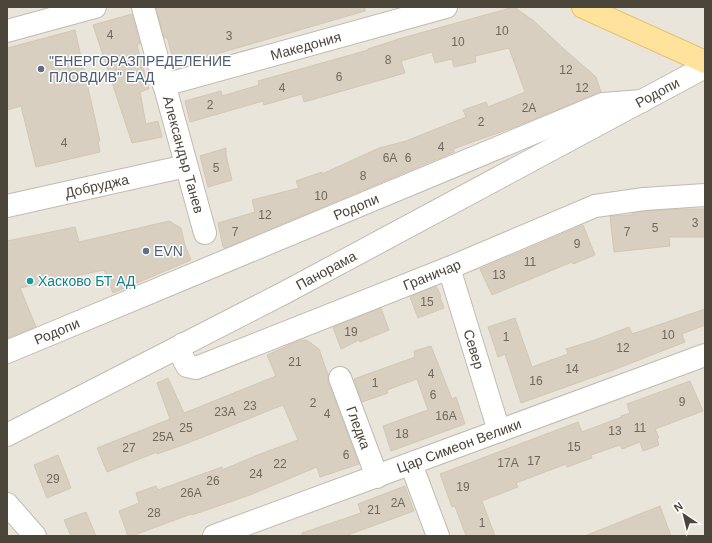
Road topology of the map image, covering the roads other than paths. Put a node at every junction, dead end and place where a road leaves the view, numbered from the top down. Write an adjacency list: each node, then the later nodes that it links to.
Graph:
1 (95, 7): 5 (street)
2 (143, 7): 8 (street, Александър Танев)
3 (446, 7): 8 (street, Македония)
4 (583, 7): 6 (main road)
5 (7, 32)
6 (705, 62)
7 (705, 67): 9 (street, Родопи)
8 (164, 85): 10 (street, Александър Танев)
9 (642, 101): 15 (street, Панорама); 16 (street, Родопи)
10 (186, 166): 12 (street, Добруджа); 13 (street, Александър Танев)
11 (705, 195): 14 (street, Граничар)
12 (7, 206)
13 (205, 233)
14 (449, 268): 15 (street, Граничар); 19 (street, Север)
15 (183, 344): 20 (street, Панорама)
16 (7, 352)
17 (705, 355): 19 (street, Цар Симеон Велики)
18 (340, 378): 22 (street, Гледка)
19 (499, 431): 21 (street, Цар Симеон Велики)
20 (7, 434)
21 (411, 464): 22 (street, Цар Симеон Велики); 26 (street)
22 (377, 476): 25 (street, Цар Симеон Велики)
23 (7, 504): 24 (street)
24 (35, 536)
25 (214, 536)
26 (438, 536)

